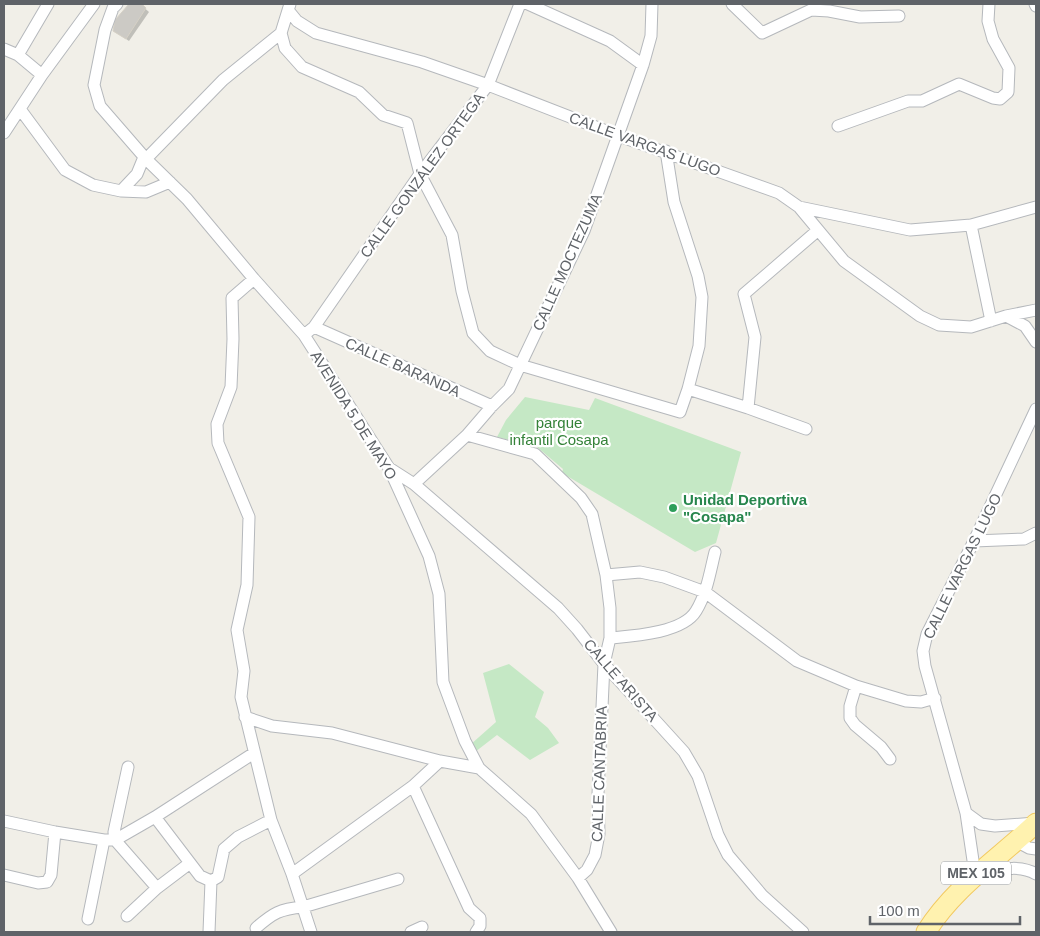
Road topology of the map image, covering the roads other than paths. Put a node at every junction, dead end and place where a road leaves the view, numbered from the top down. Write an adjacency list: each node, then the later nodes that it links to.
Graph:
1 (48, 4): 13 (street)
2 (94, 4): 15 (street)
3 (520, 4): 16 (street, CALLE GONZÁLEZ ORTEGA)
4 (528, 4): 14 (street)
5 (652, 4): 14 (street, CALLE MOCTEZUMA)
6 (732, 4): 10 (street)
7 (989, 4): 18 (street)
8 (113, 5): 22 (street, AVENIDA 5 DE MAYO)
9 (289, 7): 11 (street); 16 (street, CALLE VARGAS LUGO)
10 (899, 16)
11 (281, 33): 22 (street); 23 (street)
12 (4, 49): 13 (street)
13 (18, 55): 15 (street)
14 (644, 65): 20 (street, CALLE MOCTEZUMA)
15 (42, 75): 17 (street)
16 (488, 85): 20 (street, CALLE VARGAS LUGO); 23 (street, CALLE GONZÁLEZ ORTEGA)
17 (20, 109): 19 (street); 25 (street)
18 (838, 126)
19 (4, 133)
20 (619, 136): 21 (street, CALLE VARGAS LUGO); 37 (street, CALLE MOCTEZUMA)
21 (666, 152): 27 (street, CALLE VARGAS LUGO); 38 (street)
22 (145, 158): 24 (street, AVENIDA 5 DE MAYO); 25 (street)
23 (420, 174): 34 (street, CALLE GONZÁLEZ ORTEGA); 37 (street)
24 (170, 182): 25 (street); 30 (street, AVENIDA 5 DE MAYO)
25 (122, 191)
26 (1036, 207): 28 (street)
27 (799, 208): 28 (street); 29 (street, CALLE VARGAS LUGO)
28 (971, 225): 33 (street)
29 (817, 231): 33 (street, CALLE VARGAS LUGO); 40 (street)
30 (254, 279): 35 (street, AVENIDA 5 DE MAYO); 55 (street)
31 (1036, 310): 32 (street)
32 (1006, 316): 33 (street); 36 (street)
33 (992, 320)
34 (314, 328): 35 (street, CALLE GONZÁLEZ ORTEGA); 39 (street, CALLE BARANDA)
35 (304, 335): 44 (street, AVENIDA 5 DE MAYO)
36 (1036, 342)
37 (520, 365): 38 (street); 39 (street, CALLE MOCTEZUMA)
38 (688, 389): 40 (street)
39 (492, 406): 43 (street, CALLE MOCTEZUMA)
40 (748, 408): 42 (street)
41 (1036, 409): 47 (street, CALLE VARGAS LUGO)
42 (806, 429)
43 (467, 436): 45 (street, CALLE MOCTEZUMA); 49 (street, CALLE CANTABRIA)
44 (389, 468): 45 (street, CALLE ARISTA); 60 (street, AVENIDA 5 DE MAYO)
45 (414, 484): 52 (street, CALLE ARISTA)
46 (1036, 533): 47 (street)
47 (974, 541): 54 (street, CALLE VARGAS LUGO)
48 (715, 552): 50 (street)
49 (606, 575): 50 (street); 51 (street, CALLE CANTABRIA)
50 (706, 592): 51 (street); 53 (street)
51 (610, 638): 52 (street, CALLE CANTABRIA)
52 (604, 664): 76 (street, CALLE CANTABRIA); 88 (street, CALLE ARISTA)
53 (856, 686): 54 (street); 57 (street)
54 (934, 698): 62 (street, CALLE VARGAS LUGO)
55 (245, 717): 56 (street); 58 (street)
56 (254, 753): 63 (street); 64 (street)
57 (890, 759)
58 (440, 761): 60 (street); 61 (street)
59 (128, 767): 68 (street)
60 (479, 768): 76 (street, AVENIDA 5 DE MAYO)
61 (413, 786): 72 (street); 86 (street)
62 (966, 813): 66 (street); 73 (street, CALLE VARGAS LUGO)
63 (155, 817): 68 (street); 71 (street)
64 (271, 820): 72 (street); 78 (street)
65 (4, 821): 67 (street)
66 (1036, 823): 69 (main road, MEX 105)
67 (55, 832): 68 (street); 75 (street)
68 (110, 840): 79 (street); 82 (street)
69 (1016, 842): 70 (street); 73 (main road, MEX 105)
70 (1036, 849)
71 (190, 862): 78 (street); 79 (street)
72 (292, 874): 80 (street)
73 (975, 874): 74 (street); 89 (main road, MEX 105)
74 (1036, 874)
75 (4, 875)
76 (578, 878): 87 (street, AVENIDA 5 DE MAYO)
77 (398, 879): 80 (street)
78 (211, 881): 84 (street)
79 (157, 888): 81 (street)
80 (303, 907): 83 (street); 85 (street)
81 (127, 916)
82 (88, 919)
83 (256, 928)
84 (209, 932)
85 (311, 932)
86 (476, 932)
87 (611, 932)
88 (803, 932)
89 (926, 932)

